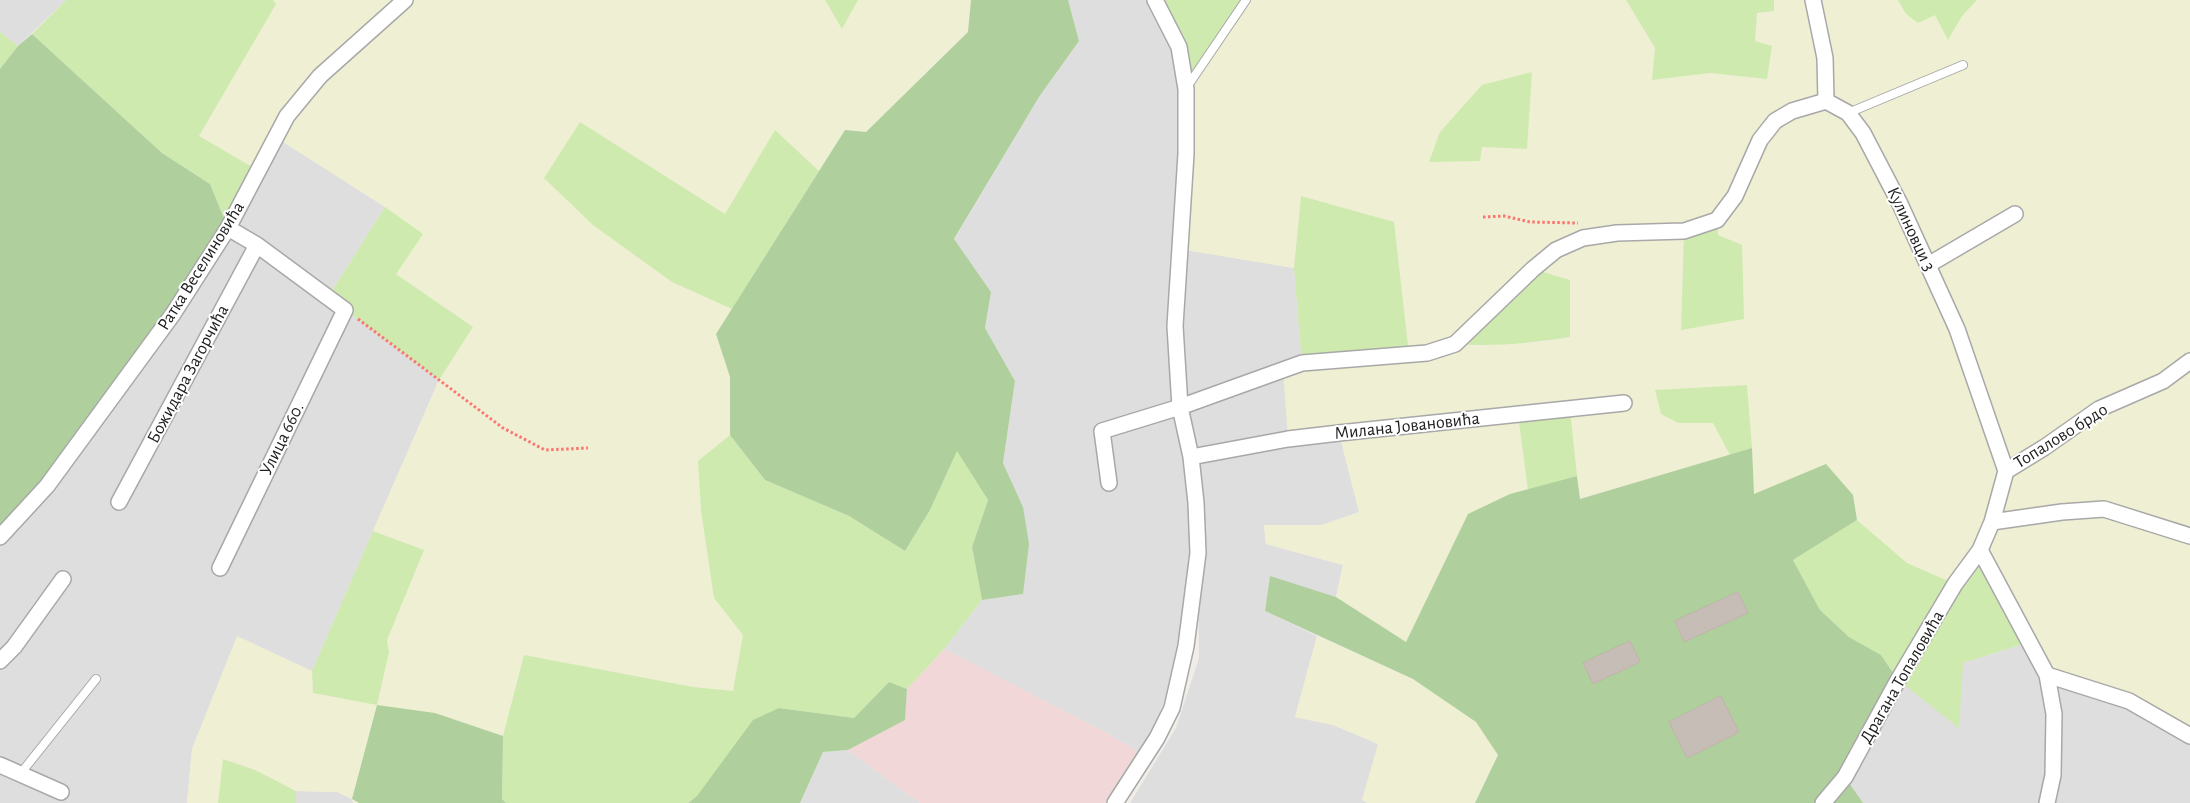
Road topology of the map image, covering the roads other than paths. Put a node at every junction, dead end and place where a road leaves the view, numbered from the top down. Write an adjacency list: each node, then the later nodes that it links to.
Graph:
1 (405, 0): 10 (street, Ратка Веселиновића)
2 (1155, 0): 6 (street)
3 (1246, 0): 6 (lane)
4 (1813, 0): 7 (street)
5 (1963, 65): 8 (lane)
6 (1186, 89): 15 (street)
7 (1826, 101): 8 (street, Кулиновци 3); 15 (street)
8 (1848, 113): 12 (street, Кулиновци 3)
9 (2015, 214): 12 (street)
10 (228, 228): 11 (street); 22 (street, Ратка Веселиновића)
11 (257, 245): 19 (street, Божидара Загорчића); 24 (street, Улица 660.)
12 (1928, 265): 17 (street, Кулиновци 3)
13 (2190, 361): 17 (street, Топалово брдо)
14 (1624, 403): 16 (street, Милана Јовановића)
15 (1180, 407): 16 (street); 18 (street)
16 (1191, 457): 33 (street)
17 (2006, 471): 20 (street, Топалово брдо)
18 (1109, 482)
19 (119, 502)
20 (1992, 522): 21 (street); 23 (street, Топалово брдо)
21 (2190, 536)
22 (0, 538)
23 (1980, 550): 27 (street); 34 (street, Драгана Топаловића)
24 (220, 568)
25 (63, 579): 26 (street)
26 (0, 661)
27 (2047, 675): 29 (street); 35 (street)
28 (96, 679): 31 (lane)
29 (2190, 736)
30 (0, 766): 31 (street)
31 (21, 774): 32 (street)
32 (61, 792)
33 (1115, 803)
34 (1823, 803)
35 (2047, 803)

